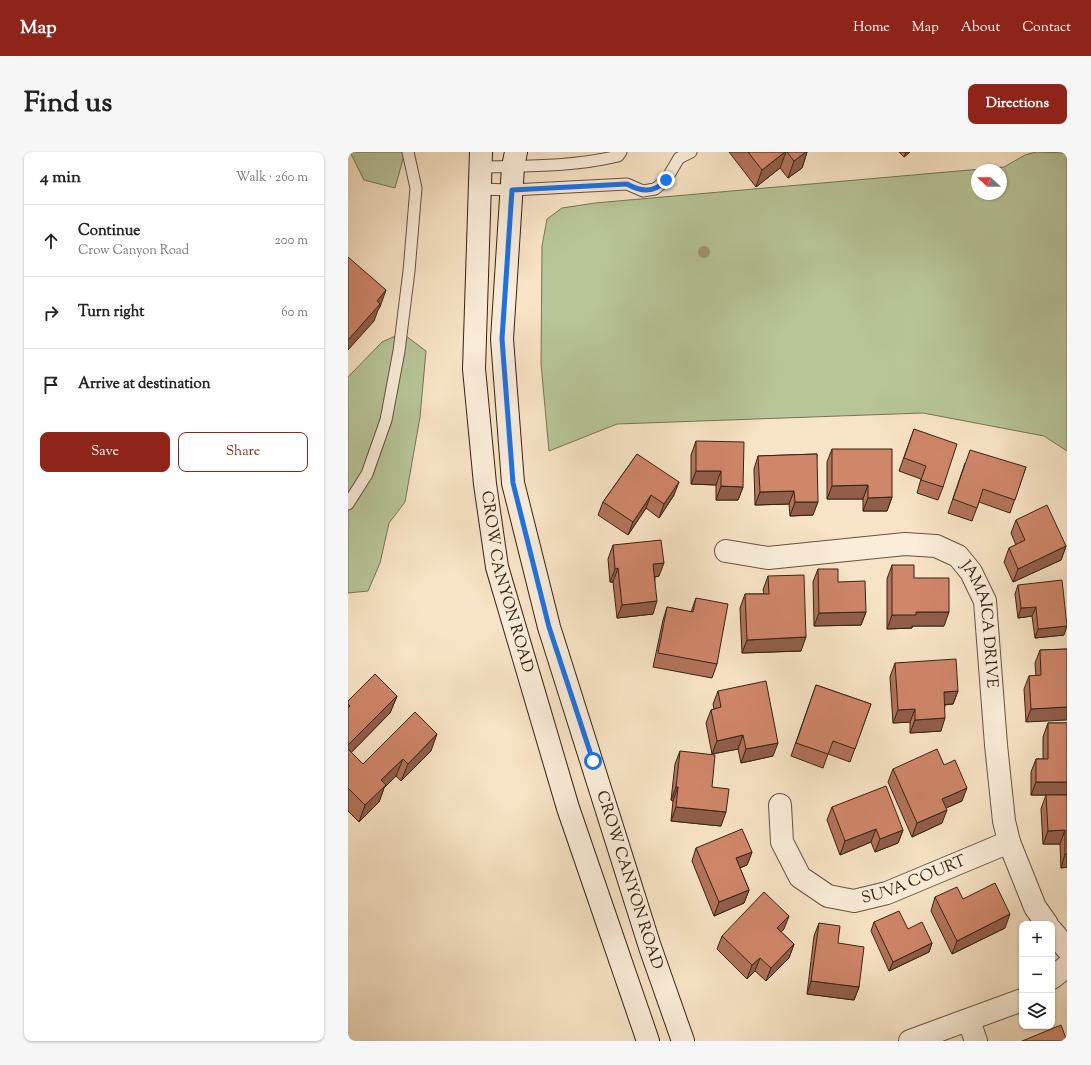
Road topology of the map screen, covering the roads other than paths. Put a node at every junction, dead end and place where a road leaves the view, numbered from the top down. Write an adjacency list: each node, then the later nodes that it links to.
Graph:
1 (408, 152): 9 (lane)
2 (621, 152): 5 (lane)
3 (691, 152): 4 (lane)
4 (678, 155): 8 (lane)
5 (515, 159): 6 (lane); 8 (main road, CROW CANYON ROAD)
6 (480, 160): 7 (main road, CROW CANYON ROAD)
7 (480, 189): 8 (lane); 20 (main road, CROW CANYON ROAD)
8 (512, 190): 21 (main road, CROW CANYON ROAD)
9 (348, 504)
10 (726, 552): 12 (main road, JAMAICA DRIVE)
11 (780, 805): 12 (main road, SUVA COURT)
12 (1009, 842): 13 (main road, JAMAICA DRIVE)
13 (1045, 921)
14 (1055, 935): 15 (main road)
15 (1067, 949)
16 (1067, 966): 17 (main road)
17 (1055, 976)
18 (1019, 1001): 19 (main road)
19 (969, 1021): 22 (main road); 23 (main road)
20 (648, 1041)
21 (683, 1041)
22 (910, 1041)
23 (976, 1041)

